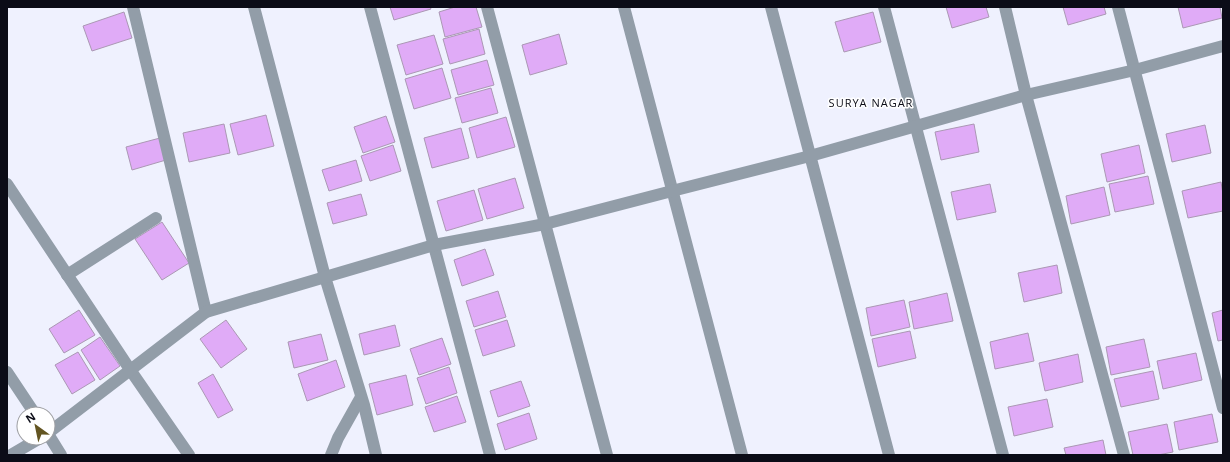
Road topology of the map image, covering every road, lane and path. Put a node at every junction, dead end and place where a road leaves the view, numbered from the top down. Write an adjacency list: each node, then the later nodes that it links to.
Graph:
1 (132, 7): 22 (street)
2 (254, 7): 21 (street)
3 (370, 7): 19 (street)
4 (486, 7): 18 (street)
5 (624, 7): 16 (street)
6 (771, 7): 14 (street)
7 (884, 7): 13 (street)
8 (1005, 7): 12 (street)
9 (1118, 7): 11 (street)
10 (1223, 46): 11 (street)
11 (1134, 70): 12 (street); 27 (street)
12 (1026, 95): 13 (street); 41 (street)
13 (915, 128): 14 (street); 40 (street)
14 (810, 156): 16 (street); 39 (street)
15 (7, 184): 20 (street)
16 (672, 191): 18 (street); 38 (street)
17 (156, 218): 20 (street)
18 (545, 224): 19 (street); 37 (street)
19 (434, 245): 21 (street); 36 (street)
20 (67, 274): 23 (street)
21 (325, 277): 22 (street); 25 (street)
22 (206, 312): 23 (street)
23 (130, 370): 28 (street); 33 (street)
24 (7, 372): 26 (street)
25 (362, 397): 34 (street); 35 (street)
26 (30, 406)
27 (1223, 408)
28 (56, 428)
29 (26, 446): 31 (street)
30 (55, 446): 32 (street)
31 (11, 455)
32 (61, 455)
33 (189, 455)
34 (331, 455)
35 (376, 455)
36 (490, 455)
37 (607, 455)
38 (742, 455)
39 (889, 455)
40 (1003, 455)
41 (1124, 455)

